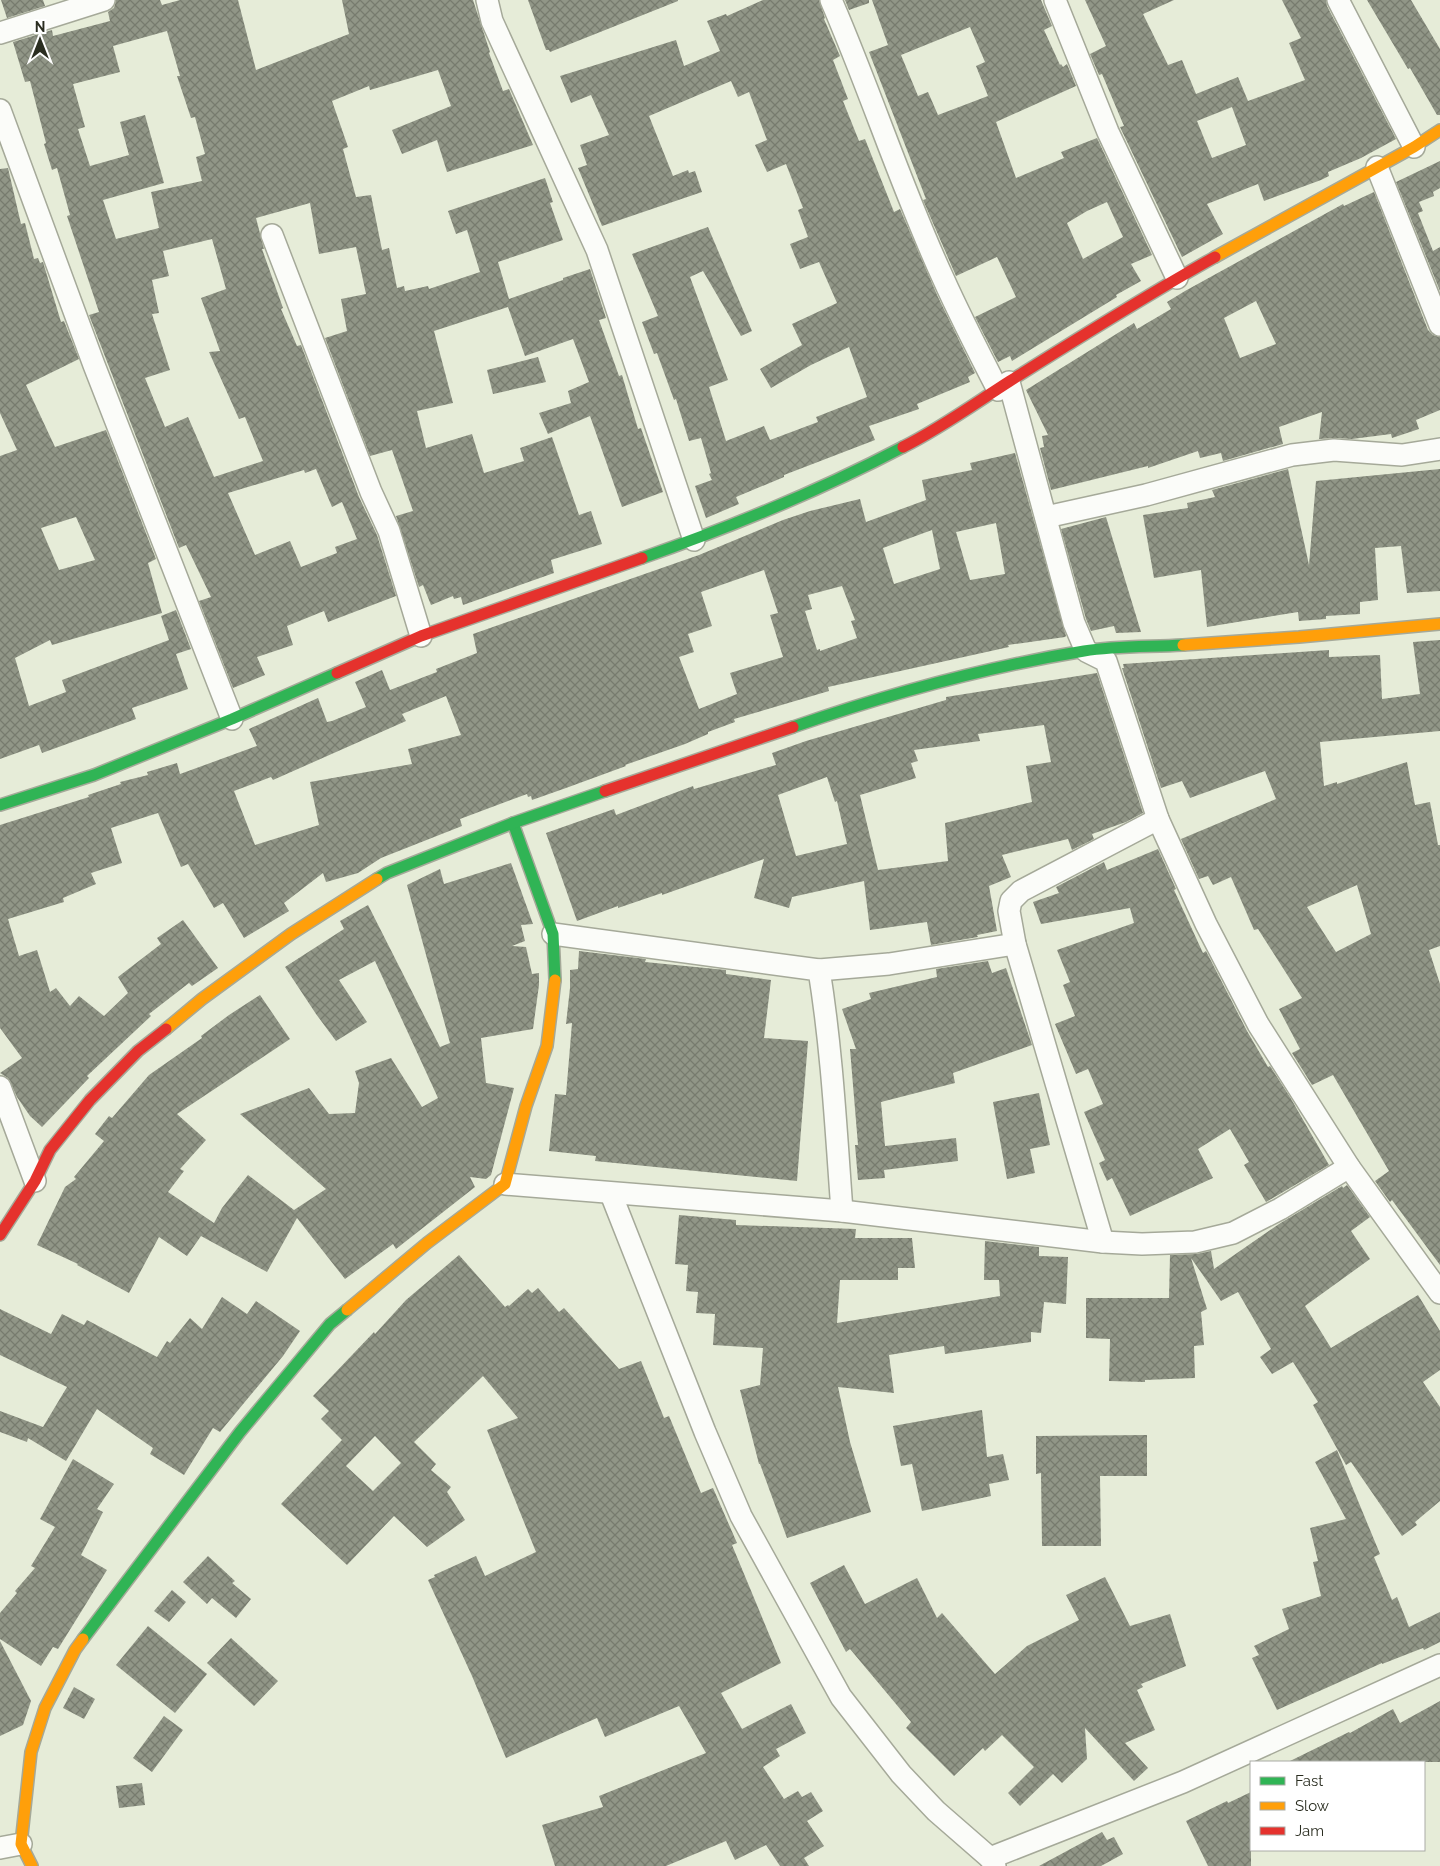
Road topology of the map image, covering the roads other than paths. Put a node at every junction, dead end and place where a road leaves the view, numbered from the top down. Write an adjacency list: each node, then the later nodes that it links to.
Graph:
1 (104, 0): 6 (street)
2 (487, 0): 17 (street)
3 (831, 0): 14 (street)
4 (1055, 0): 12 (street)
5 (1338, 0): 9 (street)
6 (0, 34)
7 (0, 110): 21 (street)
8 (1440, 130): 9 (street)
9 (1414, 147): 10 (street)
10 (1377, 167): 12 (street); 13 (street)
11 (272, 235): 19 (street)
12 (1177, 278): 14 (street)
13 (1440, 325)
14 (1003, 386): 16 (street); 17 (street)
15 (1440, 450): 16 (street)
16 (1046, 517): 20 (street)
17 (694, 540): 19 (street)
18 (1440, 624): 20 (street)
19 (420, 636): 21 (street)
20 (1086, 651): 23 (street); 24 (street)
21 (232, 719): 22 (street)
22 (0, 805)
23 (1158, 819): 26 (street); 29 (street)
24 (513, 823): 25 (street); 30 (street)
25 (553, 934): 27 (street); 31 (street)
26 (1015, 944): 27 (street); 35 (street)
27 (819, 970): 33 (street)
28 (0, 1087): 30 (street)
29 (1350, 1167): 35 (street); 36 (street)
30 (35, 1181): 34 (street)
31 (505, 1184): 32 (street); 38 (street)
32 (611, 1194): 33 (street); 40 (street)
33 (842, 1211): 35 (street)
34 (0, 1235)
35 (1103, 1242)
36 (1440, 1293)
37 (1440, 1665): 40 (street)
38 (22, 1844): 39 (street); 41 (street)
39 (0, 1848)
40 (992, 1862)
41 (32, 1866)

